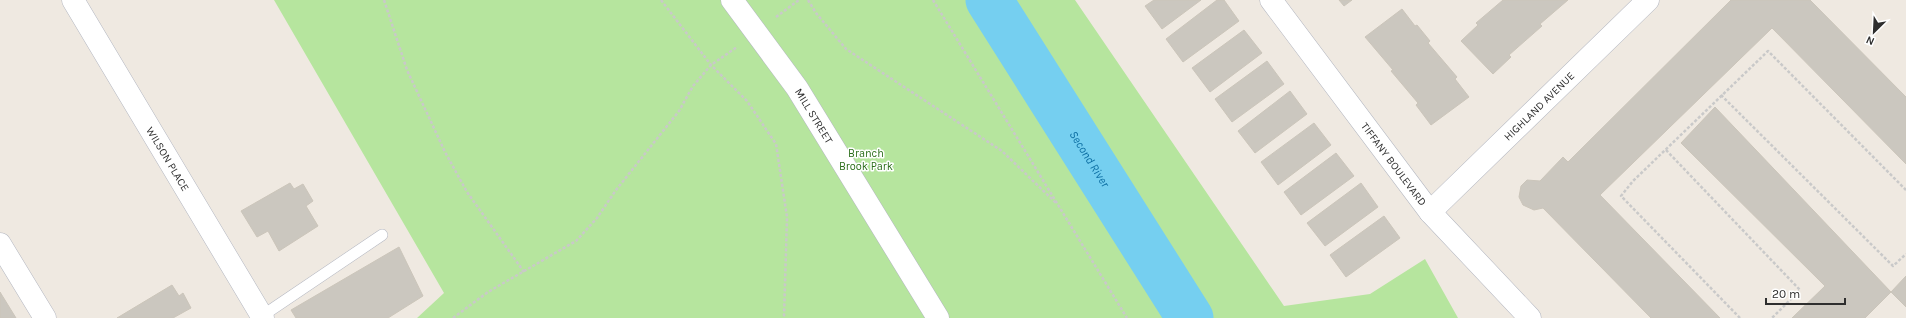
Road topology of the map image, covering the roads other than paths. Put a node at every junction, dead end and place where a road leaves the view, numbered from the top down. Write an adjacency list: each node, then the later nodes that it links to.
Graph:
1 (73, 0): 8 (street, WILSON PLACE)
2 (732, 0): 10 (street, MILL STREET)
3 (1271, 0): 5 (street, TIFFANY BOULEVARD)
4 (1648, 0): 5 (street, HIGHLAND AVENUE)
5 (1430, 212): 11 (street, TIFFANY BOULEVARD)
6 (382, 235): 8 (lane)
7 (0, 244): 9 (street)
8 (263, 317)
9 (45, 318)
10 (938, 318)
11 (1530, 318)

